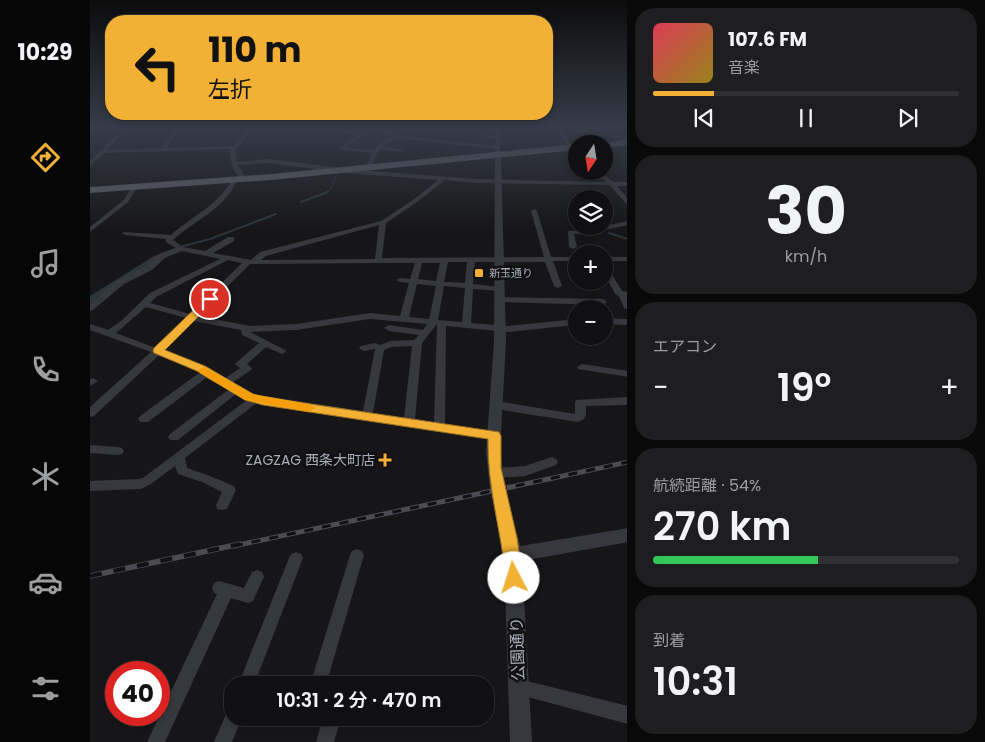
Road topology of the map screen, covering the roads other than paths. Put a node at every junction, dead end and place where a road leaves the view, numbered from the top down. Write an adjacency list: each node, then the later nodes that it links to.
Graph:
1 (235, 161): 5 (street)
2 (371, 161): 7 (street)
3 (432, 161): 7 (highway)
4 (499, 161): 11 (street, 公園通り)
5 (236, 164): 6 (street); 8 (street)
6 (338, 170): 7 (highway); 8 (highway)
7 (368, 170): 9 (street)
8 (239, 179): 14 (highway); 23 (street)
9 (443, 179): 11 (street); 18 (street)
10 (606, 180): 12 (street)
11 (500, 182): 12 (street); 32 (street, 公園通り)
12 (612, 184): 13 (street); 16 (street)
13 (627, 184)
14 (134, 187): 15 (highway); 21 (street)
15 (90, 190)
16 (627, 203)
17 (534, 211): 29 (street)
18 (383, 222): 35 (street); 36 (street)
19 (626, 225): 20 (street)
20 (613, 226)
21 (90, 230)
22 (125, 233): 23 (street)
23 (171, 237): 25 (street)
24 (231, 240): 26 (street)
25 (179, 248): 26 (street); 48 (street)
26 (206, 254): 27 (street)
27 (227, 258): 35 (street); 47 (street)
28 (627, 258): 37 (street)
29 (548, 259): 30 (street); 32 (street); 43 (street)
30 (568, 259)
31 (471, 260): 32 (street); 34 (street); 42 (street)
32 (500, 260): 44 (street, 公園通り)
33 (419, 261): 34 (street); 36 (street); 39 (street)
34 (444, 261): 41 (street)
35 (250, 262): 36 (street); 49 (street)
36 (378, 262)
37 (613, 263)
38 (400, 280): 39 (street)
39 (414, 281): 41 (street); 50 (street)
40 (613, 281): 45 (street)
41 (440, 284): 42 (street); 52 (street)
42 (469, 286): 44 (street); 55 (street)
43 (558, 286)
44 (500, 295): 46 (street); 59 (street, 公園通り)
45 (625, 295)
46 (574, 300)
47 (145, 304): 49 (street); 61 (street)
48 (90, 308)
49 (192, 317): 57 (street); 66 (street)
50 (404, 320): 52 (street); 57 (street)
51 (613, 322): 54 (street)
52 (438, 323): 55 (street); 60 (street); 80 (street)
53 (568, 323): 59 (street)
54 (627, 323)
55 (466, 326): 59 (street)
56 (90, 327): 61 (street)
57 (246, 328): 62 (street)
58 (389, 328): 60 (street)
59 (500, 328): 75 (street, 公園通り)
60 (426, 333): 63 (street)
61 (108, 334): 66 (street)
62 (265, 343): 67 (street); 71 (street)
63 (417, 343): 65 (street); 79 (street)
64 (364, 348): 65 (street)
65 (380, 348): 77 (street)
66 (158, 351): 69 (street); 76 (street)
67 (282, 351)
68 (582, 368): 70 (street)
69 (207, 372): 71 (street); 78 (street)
70 (627, 374)
71 (225, 383): 72 (street)
72 (236, 389): 73 (street); 82 (street)
73 (255, 399): 77 (street); 85 (street)
74 (627, 401): 75 (street)
75 (496, 405): 81 (street, 公園通り)
76 (90, 413)
77 (367, 416): 79 (street)
78 (144, 419)
79 (409, 423): 80 (street)
80 (439, 427): 81 (street)
81 (494, 436): 87 (street, 公園通り)
82 (174, 437)
83 (90, 449): 84 (street)
84 (118, 451)
85 (179, 456): 88 (street); 89 (street)
86 (552, 462): 87 (street)
87 (495, 474): 92 (street, 公園通り)
88 (90, 486)
89 (222, 505)
90 (627, 535): 92 (street)
91 (357, 555): 96 (street)
92 (513, 555): 97 (street, 公園通り)
93 (296, 558): 95 (street)
94 (257, 577): 101 (street)
95 (250, 676)
96 (321, 676)
97 (519, 686): 98 (street); 104 (street, 公園通り)
98 (627, 715)
99 (230, 726): 102 (street)
100 (330, 726): 103 (street)
101 (156, 742)
102 (223, 742)
103 (325, 742)
104 (521, 742)

